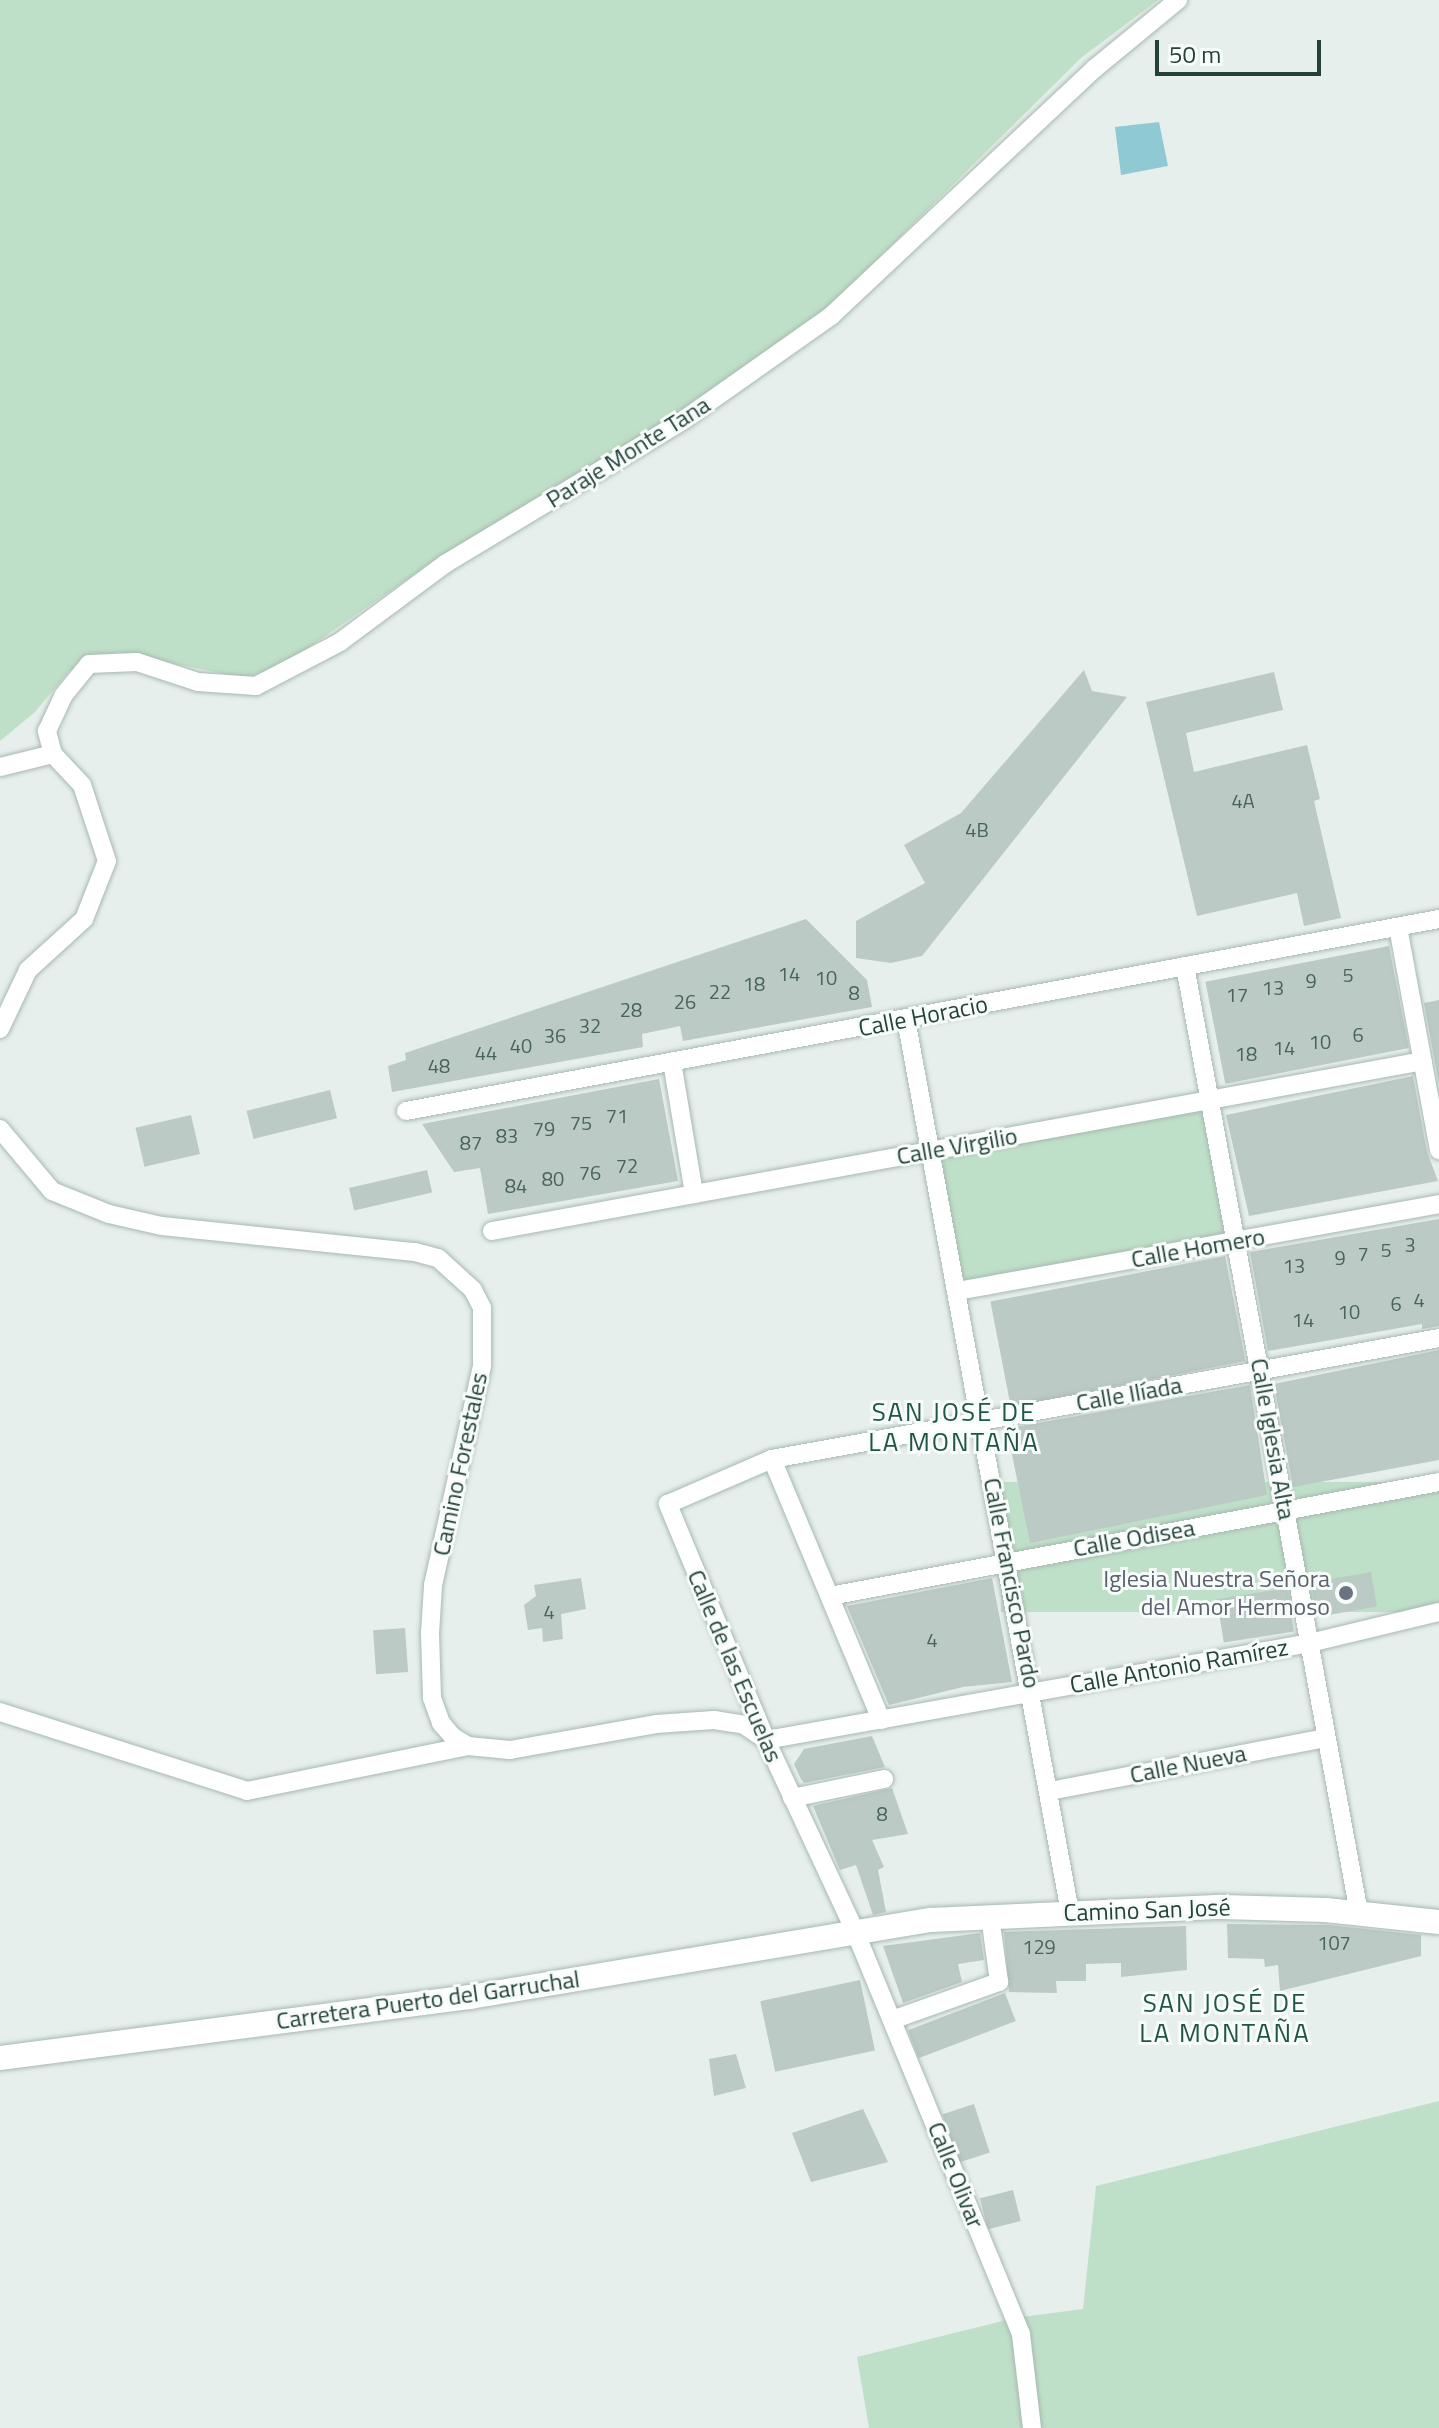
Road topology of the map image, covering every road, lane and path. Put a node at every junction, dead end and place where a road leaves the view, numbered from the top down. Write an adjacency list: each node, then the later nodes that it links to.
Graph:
1 (1178, 0): 2 (street, Paraje Monte Tana)
2 (53, 754): 3 (street); 8 (street)
3 (0, 767)
4 (1439, 919): 5 (street, Calle Horacio)
5 (1398, 927): 6 (street, Calle Horacio); 9 (street)
6 (1185, 966): 7 (street, Calle Horacio); 11 (street, Calle Iglesia Alta)
7 (906, 1019): 10 (street, Calle Horacio); 15 (street, Calle Francisco Pardo)
8 (0, 1029)
9 (1423, 1061): 11 (street, Calle Virgilio); 14 (street)
10 (672, 1062): 12 (street, Calle Horacio); 16 (street)
11 (1210, 1100): 15 (street, Calle Virgilio); 19 (street, Calle Iglesia Alta)
12 (406, 1111)
13 (0, 1129): 36 (street, Camino Forestales)
14 (1439, 1150)
15 (931, 1151): 16 (street, Calle Virgilio); 20 (street, Calle Francisco Pardo)
16 (694, 1194): 18 (street, Calle Virgilio)
17 (1439, 1204): 19 (street, Calle Homero)
18 (492, 1231)
19 (1236, 1241): 20 (street, Calle Homero); 22 (street, Calle Iglesia Alta)
20 (957, 1291): 23 (street, Calle Francisco Pardo)
21 (1439, 1338): 22 (street, Calle Ilíada)
22 (1260, 1370): 23 (street, Calle Ilíada); 26 (street, Calle Iglesia Alta)
23 (982, 1421): 24 (street, Calle Ilíada); 27 (street, Calle Francisco Pardo)
24 (772, 1459): 28 (street); 35 (street, Calle de las Escuelas)
25 (1439, 1482): 26 (street, Calle Odisea)
26 (1286, 1511): 27 (street, Calle Odisea); 30 (street, Calle Iglesia Alta)
27 (1008, 1561): 28 (street, Calle Odisea); 31 (street, Calle Francisco Pardo)
28 (830, 1596): 33 (street)
29 (1439, 1612): 30 (street, Calle Antonio Ramírez)
30 (1310, 1643): 31 (street, Calle Antonio Ramírez); 34 (street, Calle Iglesia Alta)
31 (1033, 1693): 33 (street, Calle Antonio Ramírez); 38 (street, Calle Francisco Pardo)
32 (0, 1712): 36 (street)
33 (881, 1720): 35 (street, Calle Antonio Ramírez)
34 (1325, 1738): 38 (street, Calle Nueva); 41 (street, Calle Iglesia Alta)
35 (766, 1740): 36 (street); 39 (street, Calle de las Escuelas)
36 (468, 1746)
37 (884, 1779): 39 (street)
38 (1050, 1791): 40 (street, Calle Francisco Pardo)
39 (792, 1798): 44 (street, Calle de las Escuelas)
40 (1070, 1913): 41 (main road, Camino San José); 42 (main road, Camino San José)
41 (1359, 1913): 43 (main road, Camino San José)
42 (990, 1916): 44 (main road, Camino San José); 45 (street)
43 (1439, 1922)
44 (854, 1929): 45 (street, Calle Olivar); 46 (main road, Carretera Puerto del Garruchal)
45 (892, 2020): 47 (street, Calle Olivar)
46 (0, 2058)
47 (1032, 2428)

